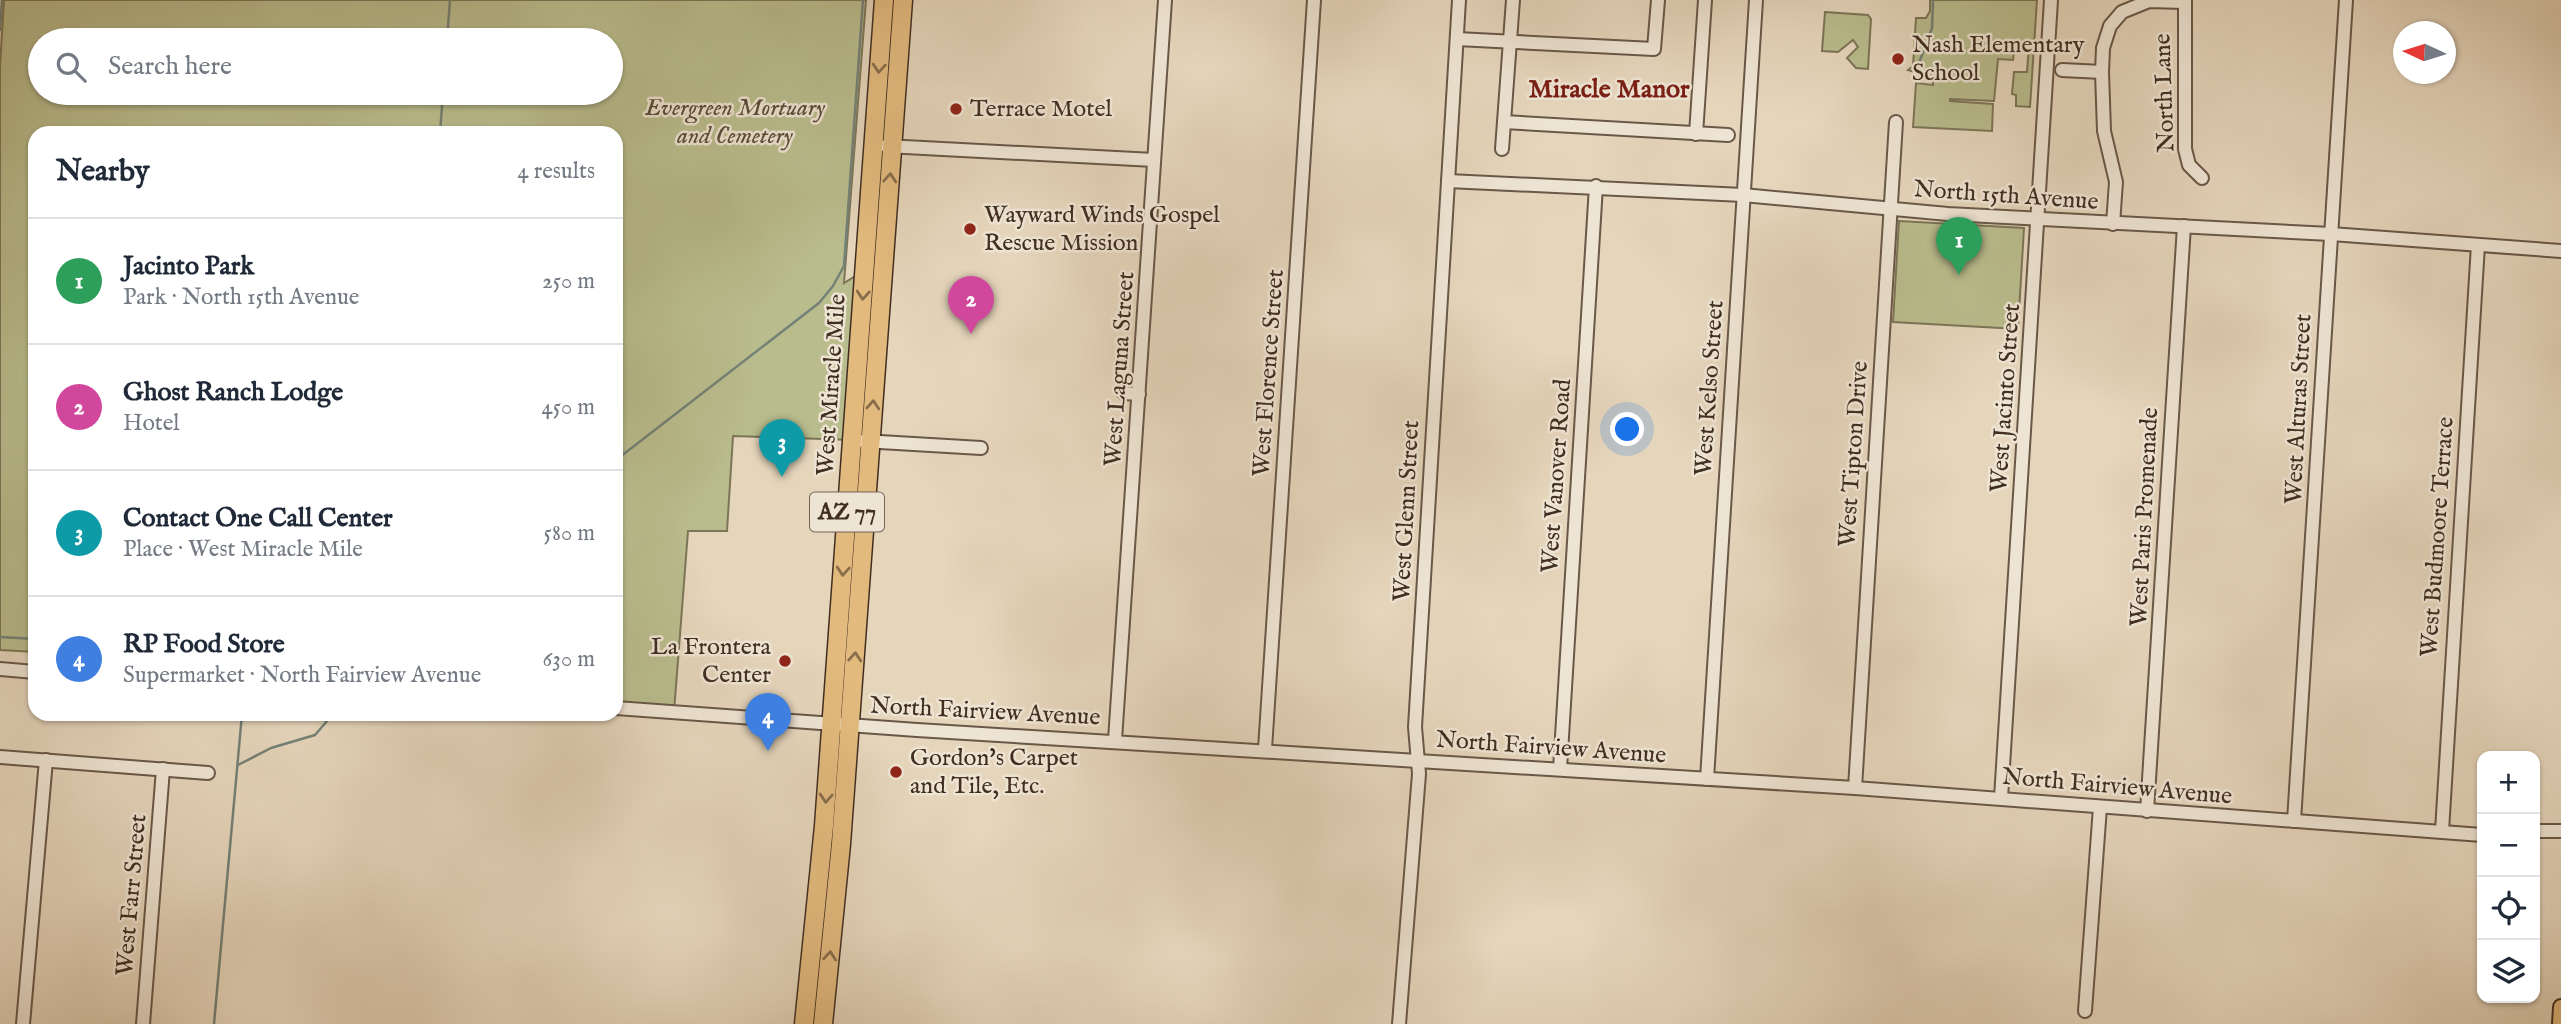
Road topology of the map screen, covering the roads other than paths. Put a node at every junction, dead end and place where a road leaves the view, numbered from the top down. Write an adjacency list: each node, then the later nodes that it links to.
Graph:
1 (884, 0): 21 (highway, West Miracle Mile / AZ 77, one-way to 21)
2 (903, 0): 22 (highway, West Miracle Mile / AZ 77)
3 (1165, 0): 24 (street, West Laguna Street)
4 (1314, 0): 47 (street, West Florence Street)
5 (1459, 0): 13 (street, West Glenn Street)
6 (1513, 0): 14 (street)
7 (1658, 0): 14 (street)
8 (1705, 0): 19 (street)
9 (1756, 0): 28 (street, West Kelso Street)
10 (2051, 0): 30 (street, West Jacinto Street)
11 (2346, 0): 33 (street, West Alturas Street)
12 (2185, 1): 16 (street); 25 (street, North Lane)
13 (1457, 39): 14 (street); 26 (street, West Glenn Street)
14 (1510, 41): 17 (street)
15 (2062, 70): 16 (street)
16 (2102, 72): 31 (street)
17 (1504, 122): 19 (street); 23 (street)
18 (1896, 122): 29 (street, West Tipton Drive)
19 (1696, 134): 20 (street)
20 (1728, 135)
21 (873, 146): 22 (street); 38 (highway, West Miracle Mile / AZ 77, one-way to 38)
22 (892, 147): 24 (street); 39 (highway, West Miracle Mile / AZ 77, one-way to 22)
23 (1502, 149)
24 (1154, 160): 37 (street, West Laguna Street)
25 (2202, 178)
26 (1448, 181): 27 (street, North 15th Avenue); 50 (street, West Glenn Street)
27 (1596, 186): 28 (street, North 15th Avenue); 52 (street, West Vanover Road)
28 (1743, 195): 29 (street, North 15th Avenue); 54 (street, West Kelso Street)
29 (1891, 209): 30 (street, North 15th Avenue); 55 (street, West Tipton Drive)
30 (2038, 220): 31 (street, North 15th Avenue); 56 (street, West Jacinto Street)
31 (2113, 224): 32 (street, North 15th Avenue)
32 (2184, 226): 33 (street, North 15th Avenue); 58 (street, West Paris Promenade)
33 (2331, 234): 34 (street, North 15th Avenue); 59 (street, West Alturas Street)
34 (2478, 245): 35 (street, North 15th Avenue); 60 (street, West Budmoore Terrace)
35 (2561, 251)
36 (1124, 393): 37 (street)
37 (1139, 394): 46 (street, West Laguna Street)
38 (852, 440): 39 (street); 44 (highway, West Miracle Mile / AZ 77, one-way to 44)
39 (871, 441): 40 (street); 45 (highway, West Miracle Mile / AZ 77, one-way to 39)
40 (981, 447)
41 (0, 669): 42 (street)
42 (28, 671)
43 (623, 708): 44 (street, North Fairview Avenue)
44 (831, 723): 45 (street, North Fairview Avenue); 66 (highway, West Miracle Mile / AZ 77, one-way to 66)
45 (850, 725): 46 (street, North Fairview Avenue); 69 (highway, West Miracle Mile / AZ 77, one-way to 45)
46 (1115, 740): 47 (street, North Fairview Avenue)
47 (1265, 750): 50 (street, North Fairview Avenue)
48 (0, 757): 49 (street)
49 (46, 760): 51 (street); 67 (street)
50 (1417, 760): 52 (street, North Fairview Avenue); 70 (street, West Glenn Street)
51 (163, 769): 53 (street); 68 (street, West Farr Street)
52 (1560, 769): 54 (street, North Fairview Avenue)
53 (208, 773)
54 (1707, 779): 55 (street, North Fairview Avenue)
55 (1855, 788): 56 (street, North Fairview Avenue)
56 (2001, 799): 57 (street, North Fairview Avenue)
57 (2101, 807): 58 (street, North Fairview Avenue); 65 (street)
58 (2147, 811): 59 (street, North Fairview Avenue)
59 (2294, 821): 60 (street, North Fairview Avenue)
60 (2442, 831): 63 (street, North Fairview Avenue)
61 (2540, 831): 62 (street)
62 (2561, 831)
63 (2477, 834)
64 (2561, 1007): 71 (main road)
65 (2085, 1011)
66 (807, 1022)
67 (23, 1024)
68 (143, 1024)
69 (823, 1024)
70 (1399, 1024)
71 (2560, 1024)

